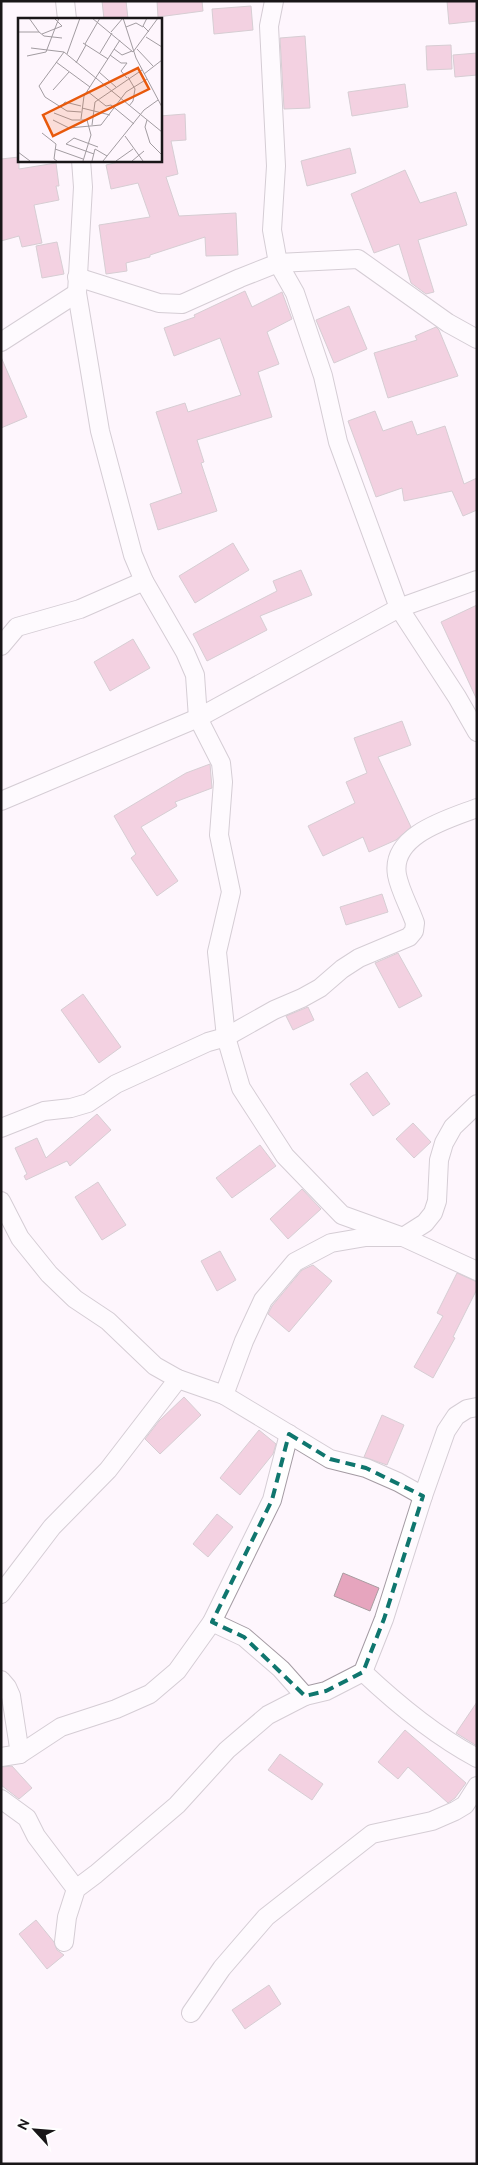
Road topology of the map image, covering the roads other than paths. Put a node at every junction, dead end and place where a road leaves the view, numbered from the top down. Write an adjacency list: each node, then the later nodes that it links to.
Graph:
1 (65, 1): 3 (street)
2 (274, 1): 5 (street)
3 (67, 18)
4 (81, 161): 6 (street)
5 (278, 263): 6 (street); 7 (street); 11 (street)
6 (77, 285): 8 (street); 10 (street)
7 (477, 339)
8 (1, 342)
9 (477, 580): 11 (street)
10 (144, 581): 12 (street); 13 (street)
11 (399, 608): 13 (street); 14 (street)
12 (1, 646)
13 (198, 718): 15 (street); 17 (street)
14 (477, 732)
15 (1, 801)
16 (477, 808): 17 (street)
17 (226, 1037): 19 (street); 21 (street)
18 (477, 1104): 21 (street)
19 (1, 1128)
20 (1, 1201): 23 (street)
21 (402, 1237): 22 (street); 24 (street)
22 (477, 1271)
23 (178, 1379): 24 (street); 28 (street)
24 (224, 1395): 26 (street)
25 (477, 1407): 27 (street)
26 (289, 1434): 27 (street); 29 (street)
27 (423, 1496): 30 (street)
28 (1, 1594)
29 (212, 1622): 32 (street); 33 (street)
30 (363, 1672): 32 (street); 35 (street)
31 (1, 1680): 33 (street)
32 (305, 1696): 38 (street)
33 (20, 1754): 34 (street)
34 (1, 1757)
35 (477, 1758)
36 (477, 1786): 40 (street)
37 (1, 1799): 38 (street)
38 (76, 1889): 39 (street)
39 (64, 1942)
40 (191, 2013)

